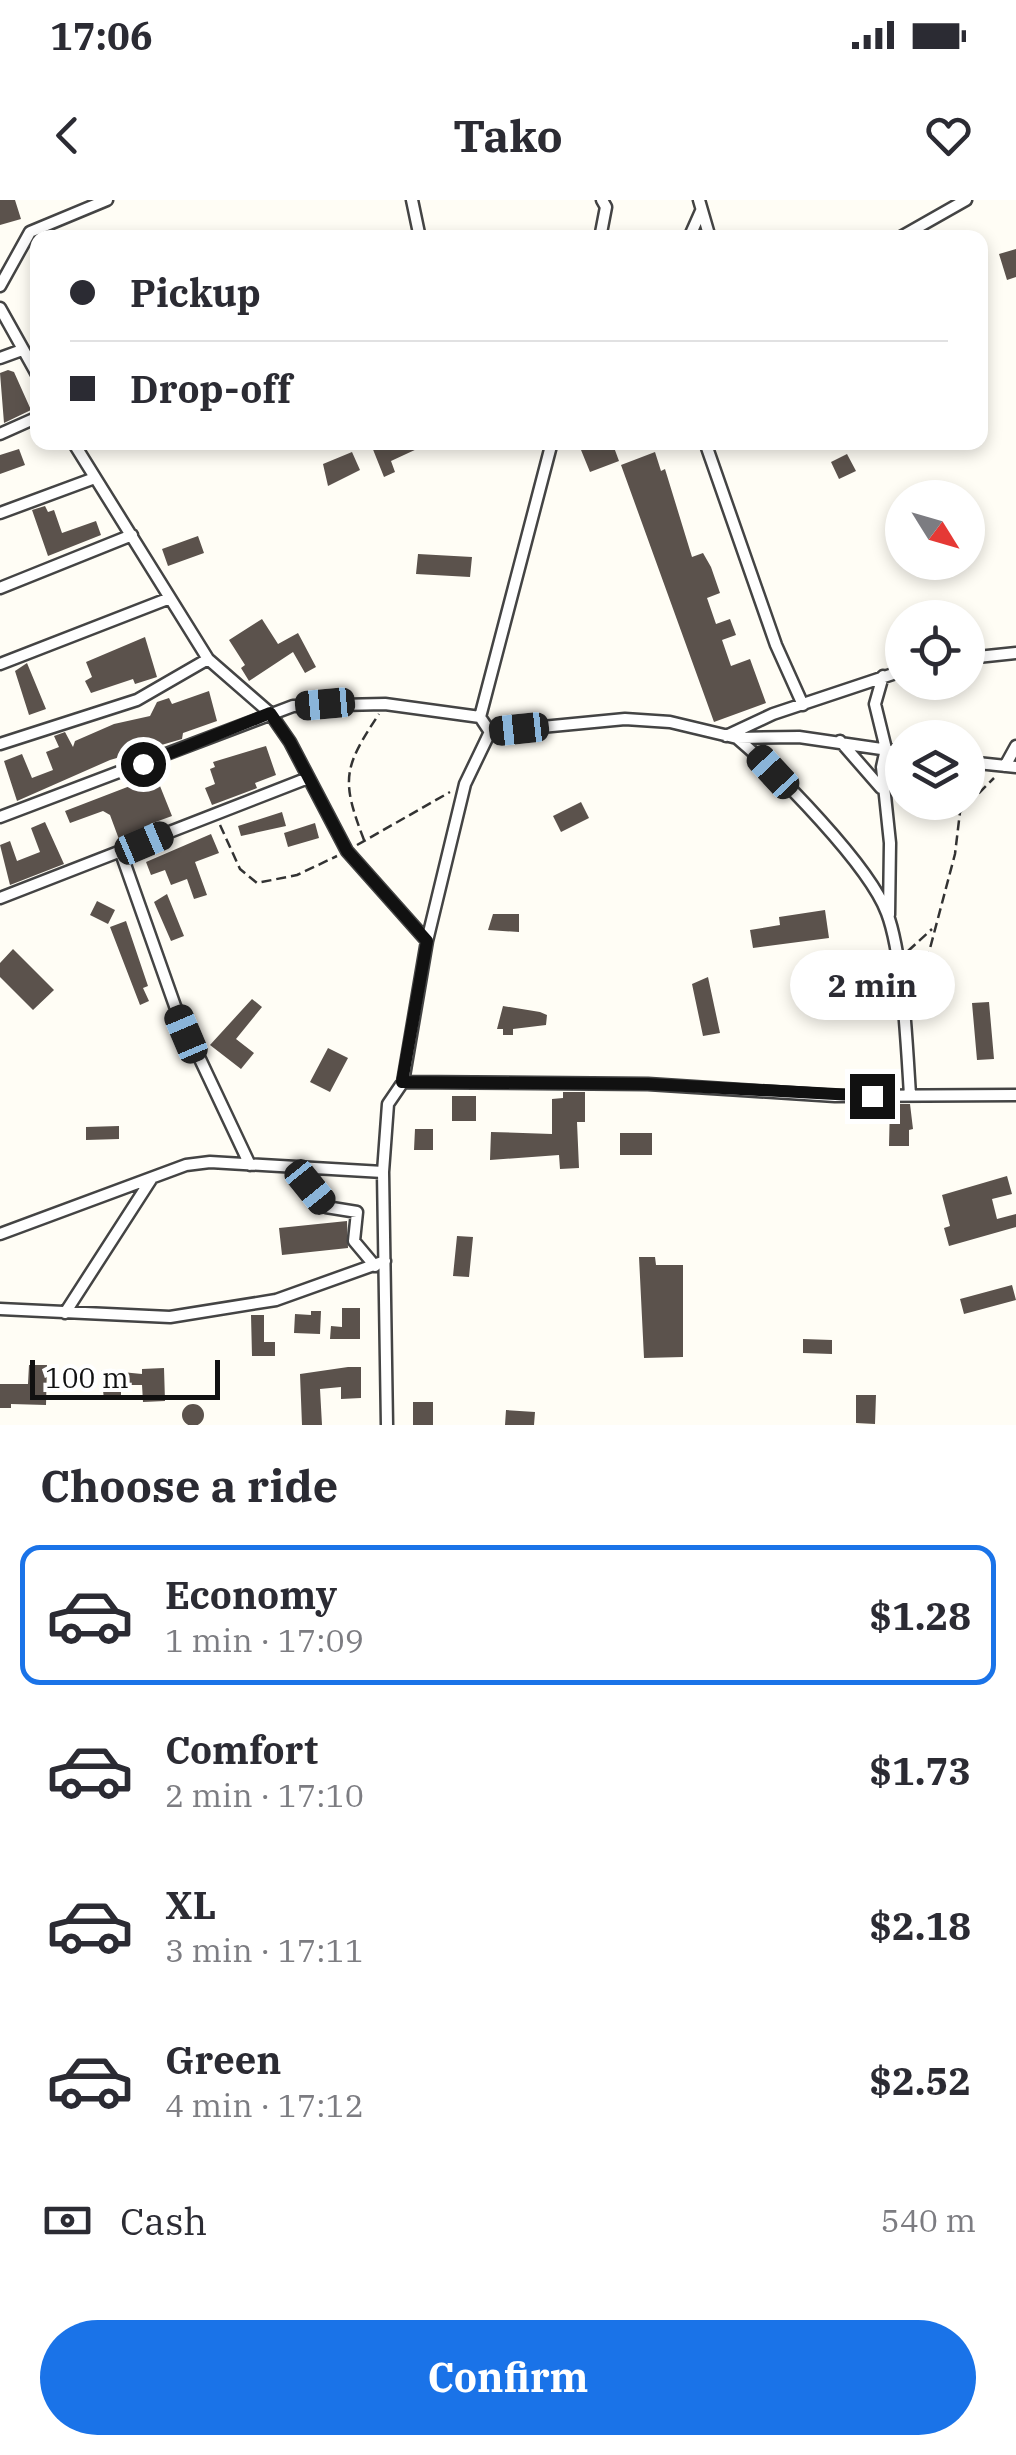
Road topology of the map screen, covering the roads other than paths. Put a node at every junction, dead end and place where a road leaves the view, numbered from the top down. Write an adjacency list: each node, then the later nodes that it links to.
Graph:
1 (107, 200): 6 (street)
2 (412, 200): 7 (street)
3 (966, 200): 11 (street)
4 (605, 202): 8 (street)
5 (700, 205): 9 (street); 10 (street)
6 (35, 230)
7 (418, 230)
8 (601, 230)
9 (692, 230)
10 (708, 230)
11 (913, 230)
12 (30, 232): 13 (street)
13 (0, 286)
14 (0, 308): 15 (street)
15 (22, 350): 16 (street); 17 (street)
16 (0, 358)
17 (30, 363)
18 (30, 421): 19 (street)
19 (0, 434)
20 (77, 450): 23 (street)
21 (550, 450): 35 (street)
22 (708, 450): 33 (street)
23 (92, 479): 24 (street); 25 (street)
24 (0, 513)
25 (132, 536): 26 (street); 27 (street)
26 (0, 588)
27 (170, 598): 30 (street); 31 (street)
28 (1016, 653): 29 (street)
29 (985, 656)
30 (208, 659): 34 (street); 39 (street)
31 (0, 664)
32 (883, 676): 33 (street); 40 (street)
33 (803, 705): 37 (street)
34 (270, 713): 35 (street); 46 (street); 48 (street)
35 (480, 716): 36 (street)
36 (490, 732): 37 (street); 52 (street)
37 (732, 738): 38 (street); 51 (street)
38 (840, 740): 42 (street); 47 (street)
39 (0, 744)
40 (885, 745)
41 (1016, 746): 45 (street)
42 (885, 749)
43 (885, 759): 47 (street)
44 (985, 764): 45 (street)
45 (1010, 766)
46 (308, 778): 49 (street); 52 (street)
47 (882, 790): 51 (street)
48 (0, 817)
49 (121, 853): 50 (street); 56 (street)
50 (0, 898)
51 (889, 916): 54 (street)
52 (427, 941): 53 (street)
53 (402, 1082): 54 (street); 58 (street)
54 (910, 1095): 55 (street)
55 (1016, 1095)
56 (250, 1166): 57 (street); 59 (street)
57 (294, 1168): 58 (street); 61 (street)
58 (383, 1172): 61 (street)
59 (152, 1178): 60 (street); 63 (street)
60 (0, 1234)
61 (380, 1264): 63 (street); 64 (street)
62 (0, 1309): 63 (street)
63 (64, 1313)
64 (387, 1425)

